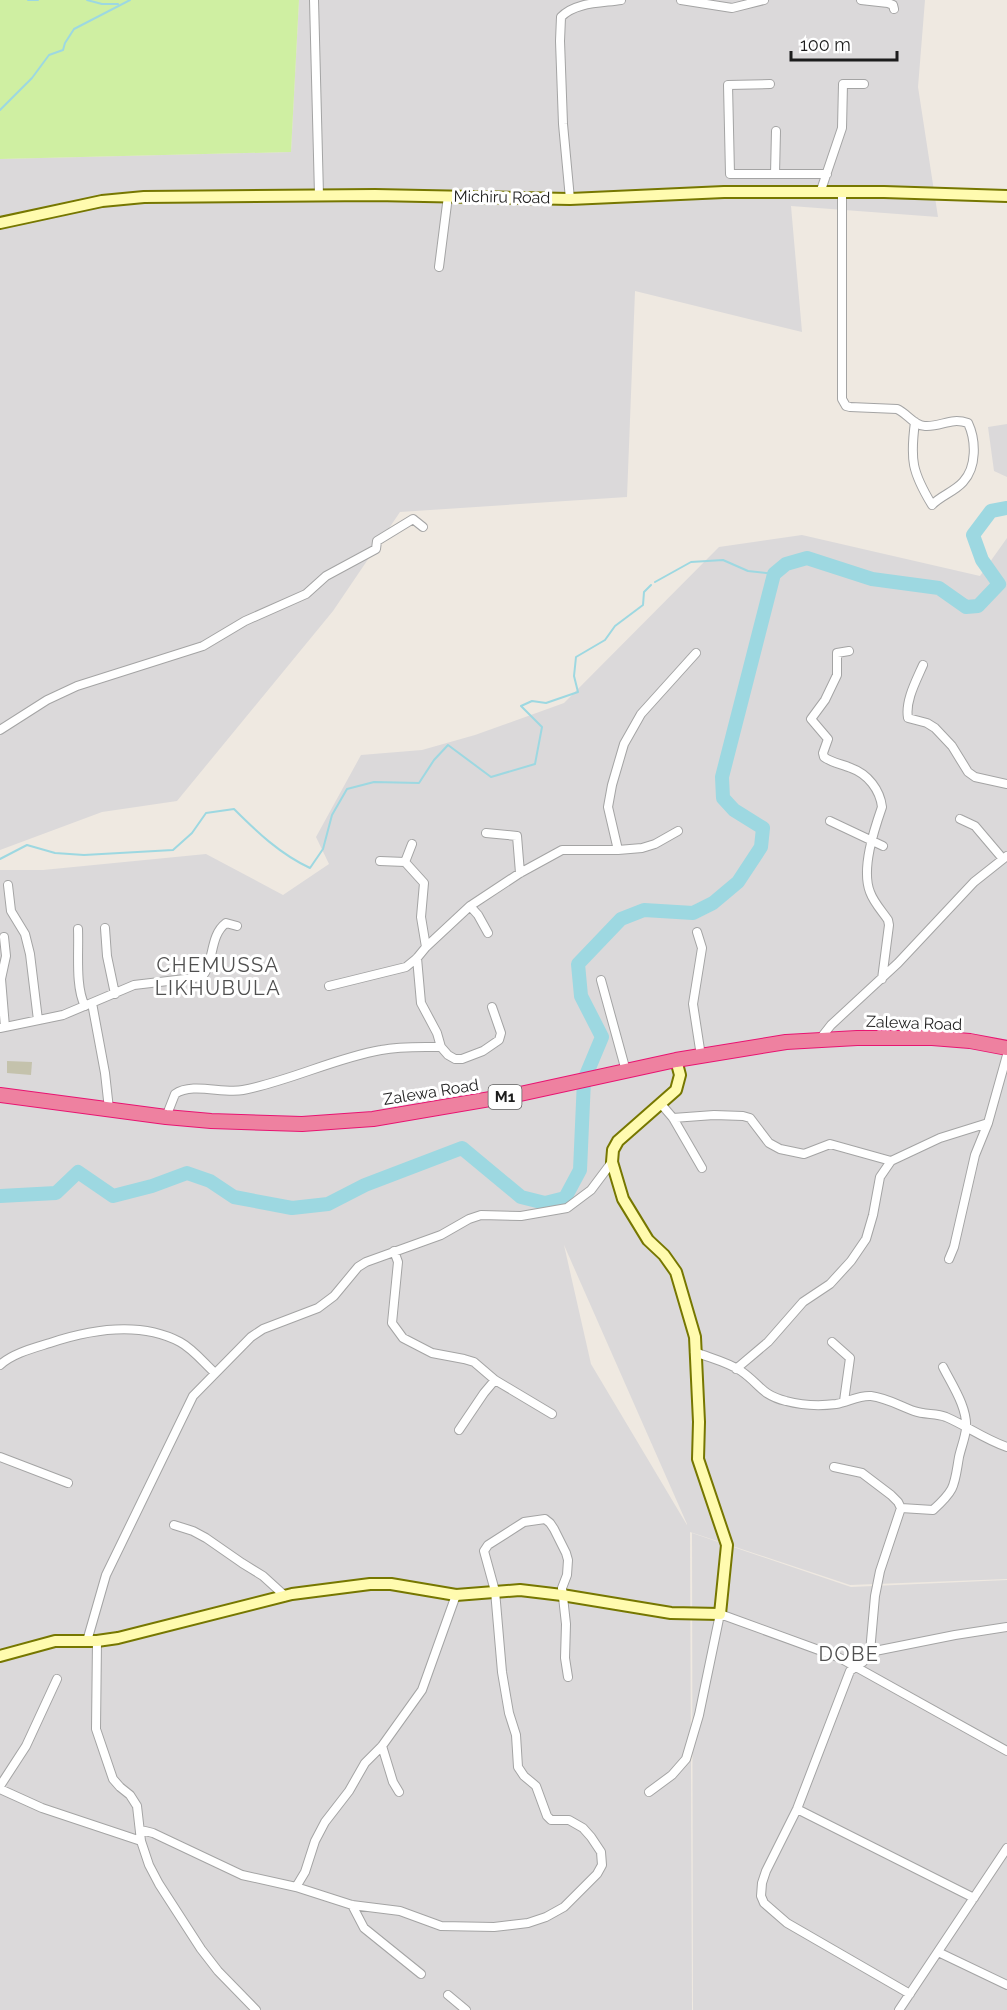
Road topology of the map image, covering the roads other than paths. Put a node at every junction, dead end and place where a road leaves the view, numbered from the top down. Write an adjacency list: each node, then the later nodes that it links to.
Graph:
1 (314, 0): 14 (street)
2 (621, 0): 17 (street)
3 (681, 0): 4 (street)
4 (764, 0)
5 (861, 0): 6 (street)
6 (894, 9)
7 (770, 84): 10 (street)
8 (864, 84): 11 (street)
9 (776, 131): 10 (street)
10 (775, 174): 11 (street)
11 (827, 174): 12 (street)
12 (820, 193): 13 (street, Michiru Road); 17 (street, Michiru Road)
13 (842, 194): 16 (street, Michiru Road); 20 (street)
14 (319, 195): 15 (street, Michiru Road); 18 (street, Michiru Road)
15 (447, 196): 17 (street, Michiru Road); 19 (street)
16 (1007, 196)
17 (570, 199)
18 (0, 223)
19 (439, 267)
20 (915, 422): 20 (street)
21 (423, 527): 25 (street)
22 (849, 651): 31 (street)
23 (696, 652): 34 (street)
24 (923, 665): 26 (street)
25 (0, 730)
26 (1007, 784)
27 (960, 819): 35 (street)
28 (830, 821): 31 (street)
29 (678, 831): 34 (street)
30 (486, 833): 38 (street)
31 (872, 842): 33 (street); 49 (street)
32 (411, 844): 37 (street)
33 (883, 846)
34 (618, 850): 38 (street)
35 (1005, 858): 49 (street)
36 (380, 861): 37 (street)
37 (405, 862): 47 (street)
38 (520, 873): 40 (street)
39 (8, 885): 55 (street)
40 (470, 906): 45 (street); 47 (street)
41 (237, 926): 52 (street)
42 (105, 928): 52 (street)
43 (78, 929): 53 (street)
44 (697, 932): 61 (street)
45 (488, 933)
46 (4, 937): 56 (street)
47 (426, 947): 48 (street)
48 (417, 958): 51 (street); 58 (street)
49 (882, 979): 57 (street)
50 (601, 980): 63 (street)
51 (329, 986)
52 (115, 994): 53 (street)
53 (89, 1005): 55 (street); 66 (street)
54 (492, 1007): 58 (street)
55 (38, 1020): 56 (street)
56 (3, 1028)
57 (820, 1039): 59 (highway, Zalewa Road / M1); 61 (highway, Zalewa Road / M1)
58 (441, 1047): 67 (street)
59 (1007, 1048)
60 (1007, 1055): 69 (street)
61 (701, 1056): 62 (highway, Zalewa Road / M1)
62 (676, 1060): 63 (highway, Zalewa Road / M1); 65 (street)
63 (626, 1071): 67 (highway, Zalewa Road / M1)
64 (0, 1095): 66 (highway, Zalewa Road / M1)
65 (661, 1104): 68 (street); 71 (street)
66 (109, 1109): 67 (highway, Zalewa Road / M1)
67 (166, 1117)
68 (673, 1118): 70 (street); 72 (street)
69 (988, 1123): 70 (street); 74 (street)
70 (891, 1161): 79 (street)
71 (612, 1162): 73 (street); 76 (street)
72 (702, 1168)
73 (394, 1251): 80 (street); 81 (street)
74 (949, 1258)
75 (832, 1342): 82 (street)
76 (695, 1352): 79 (street); 96 (street)
77 (0, 1365): 80 (street)
78 (943, 1367): 84 (street)
79 (736, 1369): 82 (street)
80 (215, 1373): 98 (street)
81 (495, 1380): 83 (street); 85 (street)
82 (844, 1401): 84 (street)
83 (552, 1414)
84 (966, 1428): 86 (street); 90 (street)
85 (459, 1430)
86 (1007, 1447)
87 (0, 1457): 89 (street)
88 (834, 1467): 90 (street)
89 (68, 1483)
90 (901, 1508): 99 (street)
91 (174, 1525): 95 (street)
92 (495, 1591): 93 (street); 94 (street); 94 (street); 115 (street)
93 (456, 1595): 95 (street); 104 (street)
94 (562, 1595): 96 (street); 102 (street)
95 (285, 1596): 98 (street)
96 (720, 1614): 101 (street); 108 (street)
97 (1007, 1627): 99 (street)
98 (92, 1641): 100 (street); 110 (street)
99 (870, 1652): 101 (street)
100 (0, 1656)
101 (855, 1666): 105 (street); 109 (street)
102 (568, 1677)
103 (57, 1679): 106 (street)
104 (382, 1746): 107 (street); 113 (street)
105 (1007, 1751)
106 (0, 1787): 111 (street)
107 (399, 1792)
108 (649, 1792)
109 (797, 1809): 114 (street); 119 (street)
110 (141, 1830): 111 (street); 113 (street)
111 (141, 1841): 121 (street)
112 (1007, 1848): 114 (street)
113 (296, 1887): 115 (street)
114 (974, 1898): 116 (street)
115 (352, 1905): 117 (street)
116 (938, 1952): 118 (street); 119 (street)
117 (421, 1974)
118 (1007, 1984)
119 (910, 1994): 123 (street)
120 (448, 1995): 122 (street)
121 (256, 2010)
122 (466, 2010)
123 (899, 2010)

